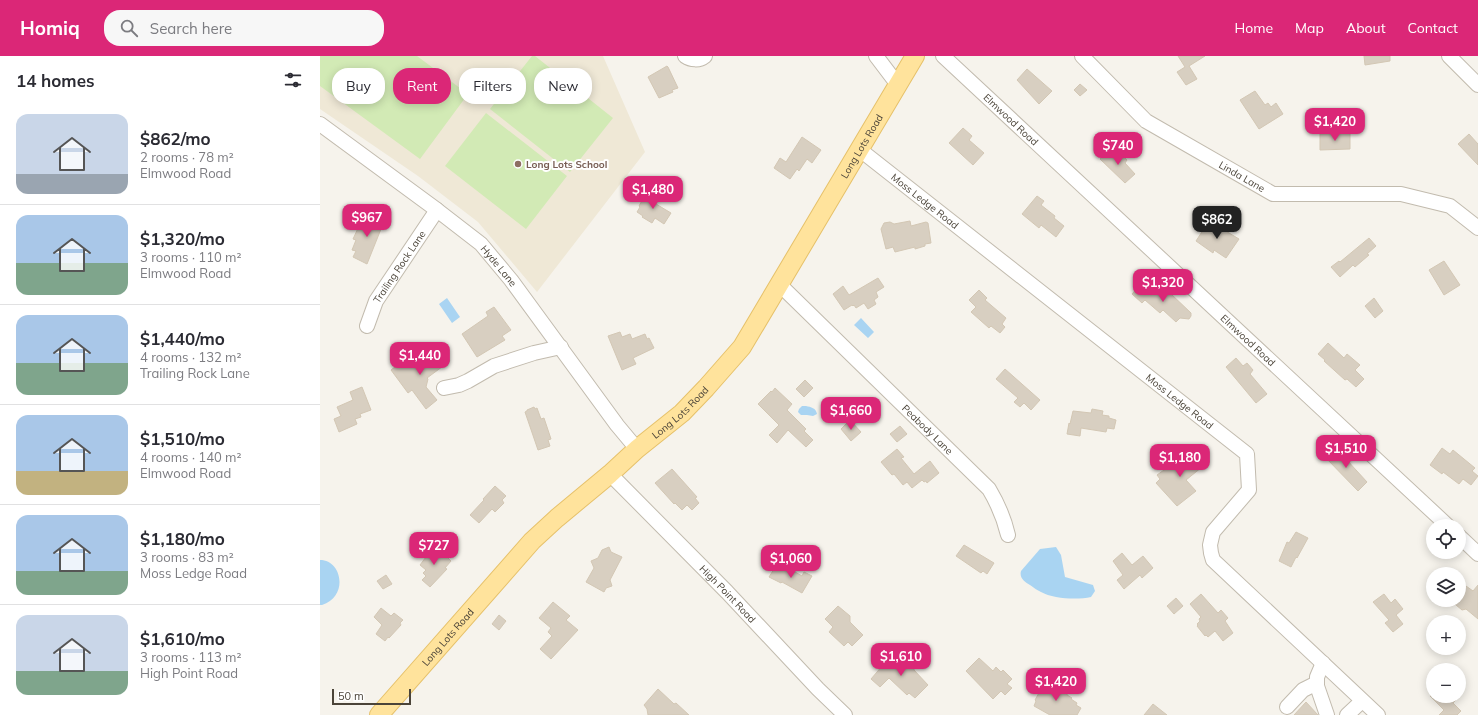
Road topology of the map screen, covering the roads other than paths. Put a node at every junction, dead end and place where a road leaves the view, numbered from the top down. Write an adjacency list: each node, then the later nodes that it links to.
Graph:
1 (685, 56): 2 (street)
2 (705, 56)
3 (876, 56): 8 (street)
4 (914, 56): 8 (main road, Long Lots Road)
5 (943, 56): 20 (street, Elmwood Road)
6 (1082, 56): 13 (street, Linda Lane)
7 (1449, 56): 9 (street)
8 (898, 85): 11 (main road, Long Lots Road)
9 (1478, 85)
10 (320, 124): 12 (street, Hyde Lane)
11 (859, 149): 14 (main road, Long Lots Road); 24 (street, Moss Ledge Road)
12 (437, 210): 15 (street, Trailing Rock Lane); 16 (street, Hyde Lane)
13 (1478, 228)
14 (779, 284): 18 (main road, Long Lots Road); 21 (street, Peabody Lane)
15 (367, 326)
16 (561, 347): 17 (street); 18 (street, Hyde Lane)
17 (444, 388)
18 (637, 449): 19 (main road, Long Lots Road)
19 (610, 474): 28 (main road, Long Lots Road); 29 (street, High Point Road)
20 (1440, 519)
21 (1008, 535)
22 (1466, 543): 23 (street)
23 (1478, 554)
24 (1323, 663): 25 (street); 26 (street, Moss Ledge Road)
25 (1317, 683): 27 (street); 30 (street)
26 (1362, 701): 31 (street); 32 (street, Moss Ledge Road)
27 (1287, 707)
28 (379, 715)
29 (845, 715)
30 (1328, 715)
31 (1347, 715)
32 (1378, 715)

